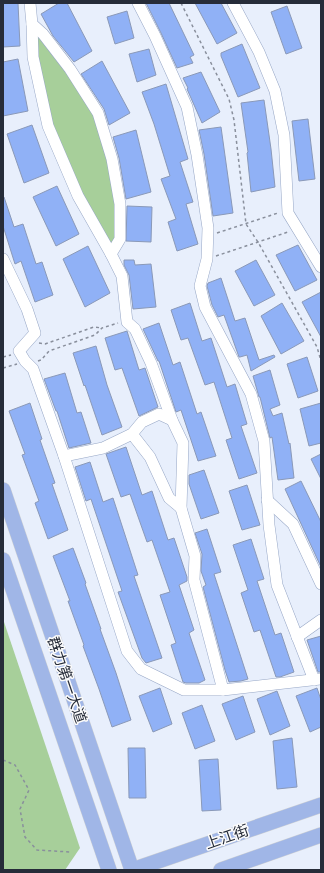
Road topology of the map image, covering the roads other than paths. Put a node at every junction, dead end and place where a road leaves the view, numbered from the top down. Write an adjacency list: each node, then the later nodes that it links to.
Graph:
1 (30, 3): 4 (street)
2 (138, 3): 12 (street)
3 (233, 3): 7 (street)
4 (32, 24): 5 (street); 5 (street)
5 (111, 254): 8 (street)
6 (3, 259): 10 (street)
7 (321, 267)
8 (172, 420): 9 (street); 13 (street)
9 (132, 434): 10 (street); 13 (street)
10 (64, 456): 19 (street)
11 (3, 490): 23 (main road, 群力第一大道)
12 (267, 500): 15 (street); 17 (street)
13 (181, 508): 19 (street)
14 (3, 560): 22 (main road, 群力第一大道)
15 (321, 584)
16 (321, 620): 17 (street)
17 (297, 637): 18 (street)
18 (317, 679): 19 (street)
19 (223, 690)
20 (321, 805): 23 (main road, 上江街)
21 (321, 835): 24 (main road, 上江街)
22 (109, 870)
23 (132, 870)
24 (221, 870)

